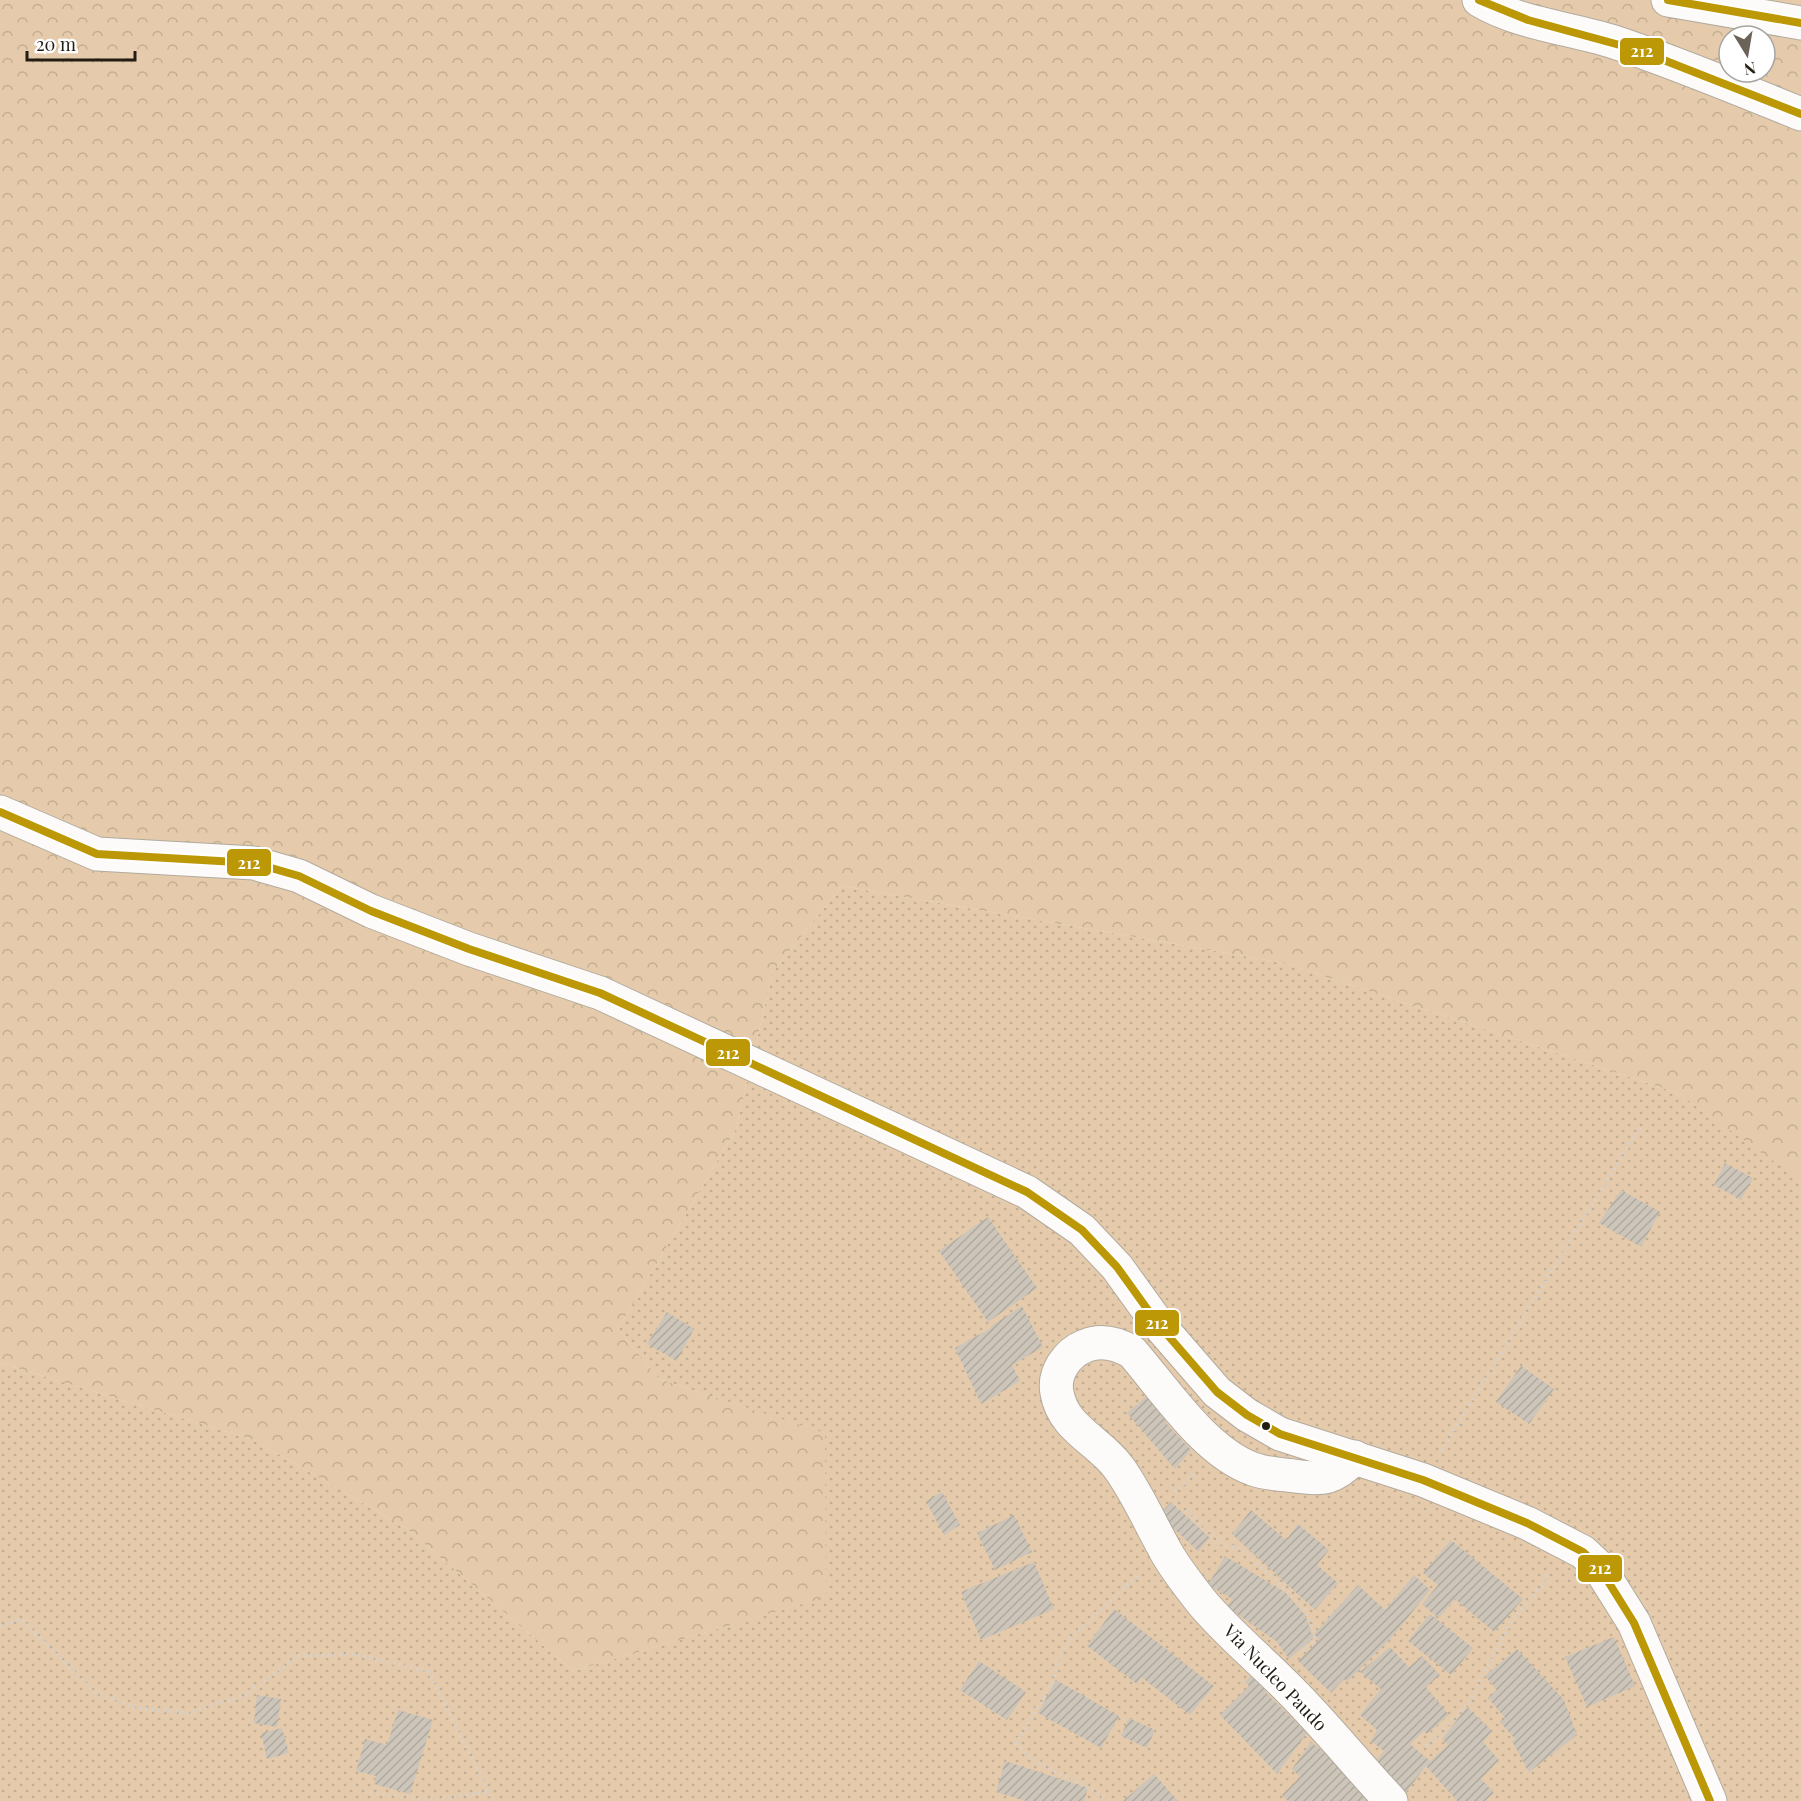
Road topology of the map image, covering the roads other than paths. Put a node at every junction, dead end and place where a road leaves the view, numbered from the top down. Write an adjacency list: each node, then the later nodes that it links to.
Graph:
1 (1479, 0): 4 (street)
2 (1668, 0): 3 (street)
3 (1801, 23)
4 (1801, 114)
5 (0, 812): 6 (street)
6 (1356, 1457): 7 (street, Via Nucleo Paudo); 8 (street)
7 (1391, 1801)
8 (1710, 1801)

